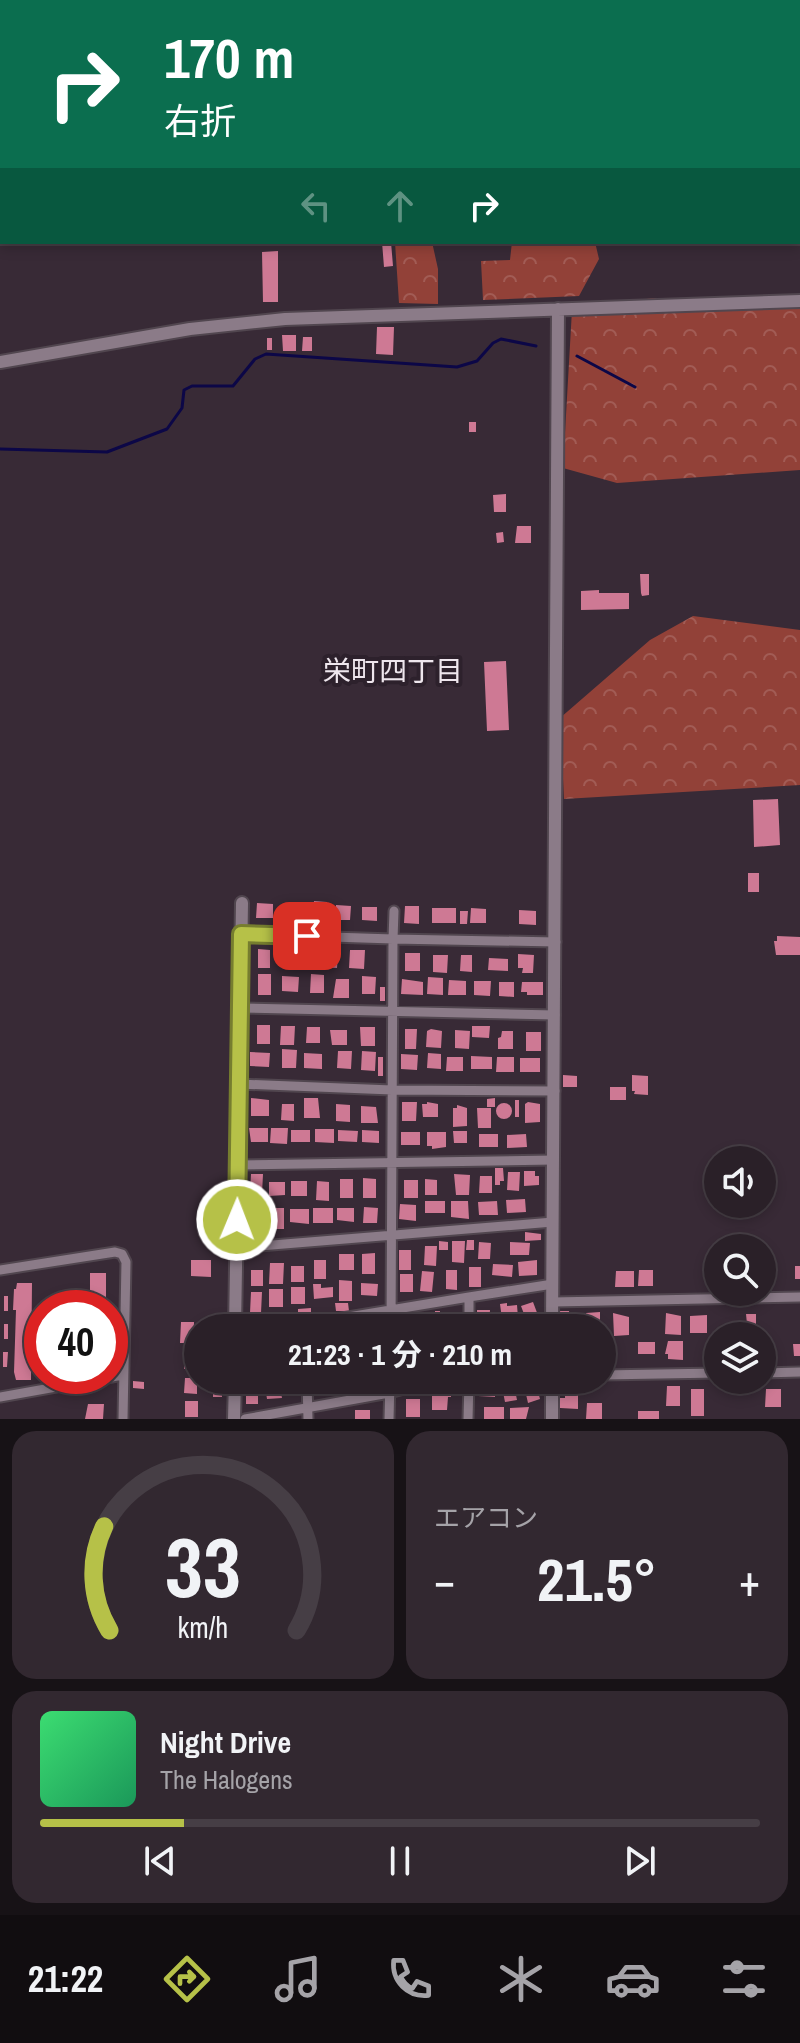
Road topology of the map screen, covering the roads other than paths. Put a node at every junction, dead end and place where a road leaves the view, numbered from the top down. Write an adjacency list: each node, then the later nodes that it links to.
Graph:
1 (800, 301): 2 (street)
2 (558, 309): 3 (street); 8 (street)
3 (0, 362)
4 (242, 903): 6 (street)
5 (394, 911): 7 (street)
6 (241, 934): 7 (street); 9 (street)
7 (393, 939): 8 (street); 10 (street)
8 (556, 942): 11 (street)
9 (240, 1008): 10 (street); 12 (street)
10 (393, 1012): 11 (street); 13 (street)
11 (555, 1015): 14 (street)
12 (239, 1084): 13 (street); 17 (street)
13 (392, 1090): 14 (street); 16 (street)
14 (555, 1091): 15 (street)
15 (554, 1160): 16 (street); 18 (street)
16 (392, 1163): 17 (street); 19 (street)
17 (238, 1165): 20 (street)
18 (553, 1222): 19 (street); 22 (street)
19 (391, 1237): 20 (street); 27 (street)
20 (237, 1248): 28 (street)
21 (0, 1270): 23 (street)
22 (553, 1284): 24 (street); 26 (street)
23 (125, 1290)
24 (469, 1297): 27 (street); 31 (street)
25 (800, 1297): 26 (street)
26 (553, 1302): 32 (street)
27 (391, 1309): 29 (street); 30 (street)
28 (235, 1314)
29 (366, 1314)
30 (391, 1314)
31 (469, 1314)
32 (553, 1314)
33 (800, 1372): 35 (street)
34 (704, 1373): 36 (street)
35 (776, 1373)
36 (616, 1375)
37 (24, 1393): 45 (street)
38 (123, 1394): 47 (street)
39 (235, 1394): 48 (street)
40 (307, 1394): 46 (street)
41 (385, 1394): 46 (street)
42 (389, 1394): 50 (street)
43 (469, 1394): 51 (street)
44 (552, 1394): 52 (street)
45 (0, 1397)
46 (308, 1414): 49 (street)
47 (123, 1419)
48 (234, 1419)
49 (245, 1419)
50 (389, 1419)
51 (468, 1419)
52 (552, 1419)

